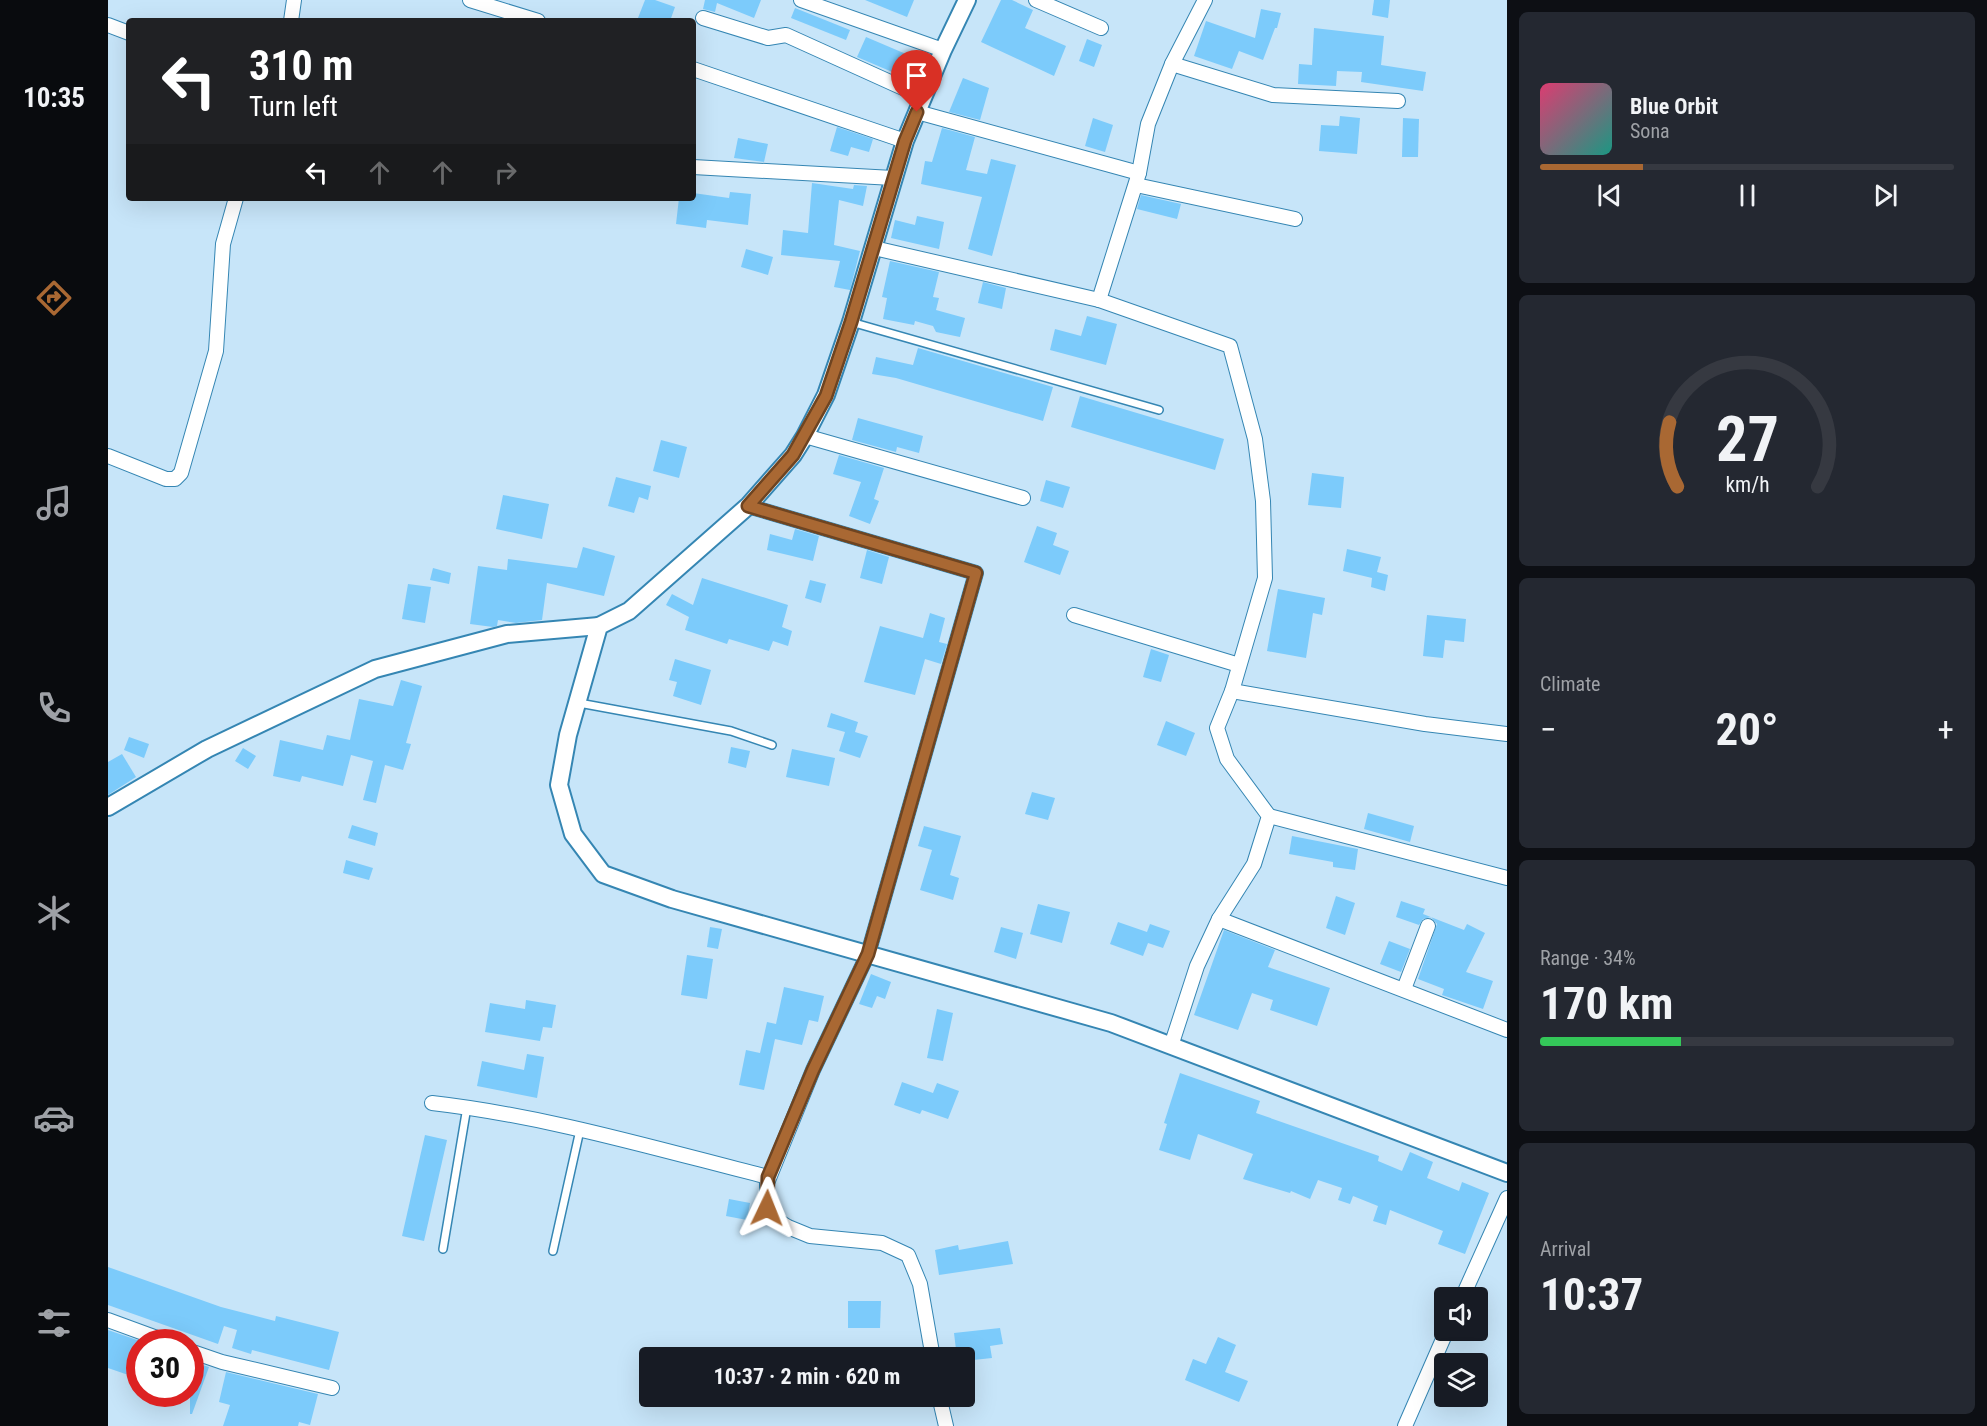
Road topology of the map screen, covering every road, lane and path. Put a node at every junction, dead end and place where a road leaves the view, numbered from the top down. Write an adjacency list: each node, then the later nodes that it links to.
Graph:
1 (294, 0): 7 (street)
2 (470, 0): 8 (street)
3 (801, 0): 13 (street)
4 (967, 0): 13 (street)
5 (1036, 0): 11 (street)
6 (1205, 0): 14 (street)
7 (291, 18)
8 (528, 18)
9 (703, 18): 17 (street)
10 (108, 25): 12 (street)
11 (1101, 28)
12 (126, 32)
13 (943, 50): 17 (street)
14 (1172, 64): 16 (street); 21 (street)
15 (696, 70): 18 (street)
16 (1398, 101)
17 (920, 105): 18 (street); 21 (street)
18 (905, 141): 20 (street)
19 (696, 167): 20 (street)
20 (893, 178): 24 (street)
21 (1138, 179): 23 (street); 25 (street)
22 (235, 201): 29 (street)
23 (1295, 219)
24 (874, 249): 25 (street); 26 (street)
25 (1099, 300): 34 (street)
26 (851, 322): 27 (lane); 28 (street)
27 (1159, 410)
28 (805, 436): 30 (street); 31 (street)
29 (108, 456)
30 (1023, 498)
31 (748, 506): 33 (street); 44 (street)
32 (1074, 615): 34 (street)
33 (599, 626): 36 (street); 39 (street)
34 (1239, 665): 35 (street)
35 (1232, 691): 37 (street); 40 (street)
36 (576, 703): 38 (lane); 44 (street)
37 (1507, 734)
38 (772, 745)
39 (108, 807)
40 (1269, 816): 41 (street); 42 (street)
41 (1507, 878)
42 (1219, 919): 45 (street); 47 (street)
43 (1428, 926): 45 (street)
44 (868, 954): 47 (street); 52 (street)
45 (1404, 989): 46 (street)
46 (1507, 1030)
47 (1171, 1046): 51 (street)
48 (432, 1103): 49 (street)
49 (467, 1107): 50 (street); 54 (lane)
50 (580, 1130): 52 (street); 55 (lane)
51 (1507, 1173)
52 (768, 1177): 60 (street)
53 (1507, 1198): 56 (street)
54 (444, 1249)
55 (553, 1251)
56 (1467, 1287)
57 (108, 1320): 58 (street)
58 (133, 1329)
59 (1443, 1341): 65 (street)
60 (931, 1347)
61 (204, 1356): 62 (street)
62 (332, 1388)
63 (942, 1407): 64 (street)
64 (946, 1426)
65 (1405, 1426)

